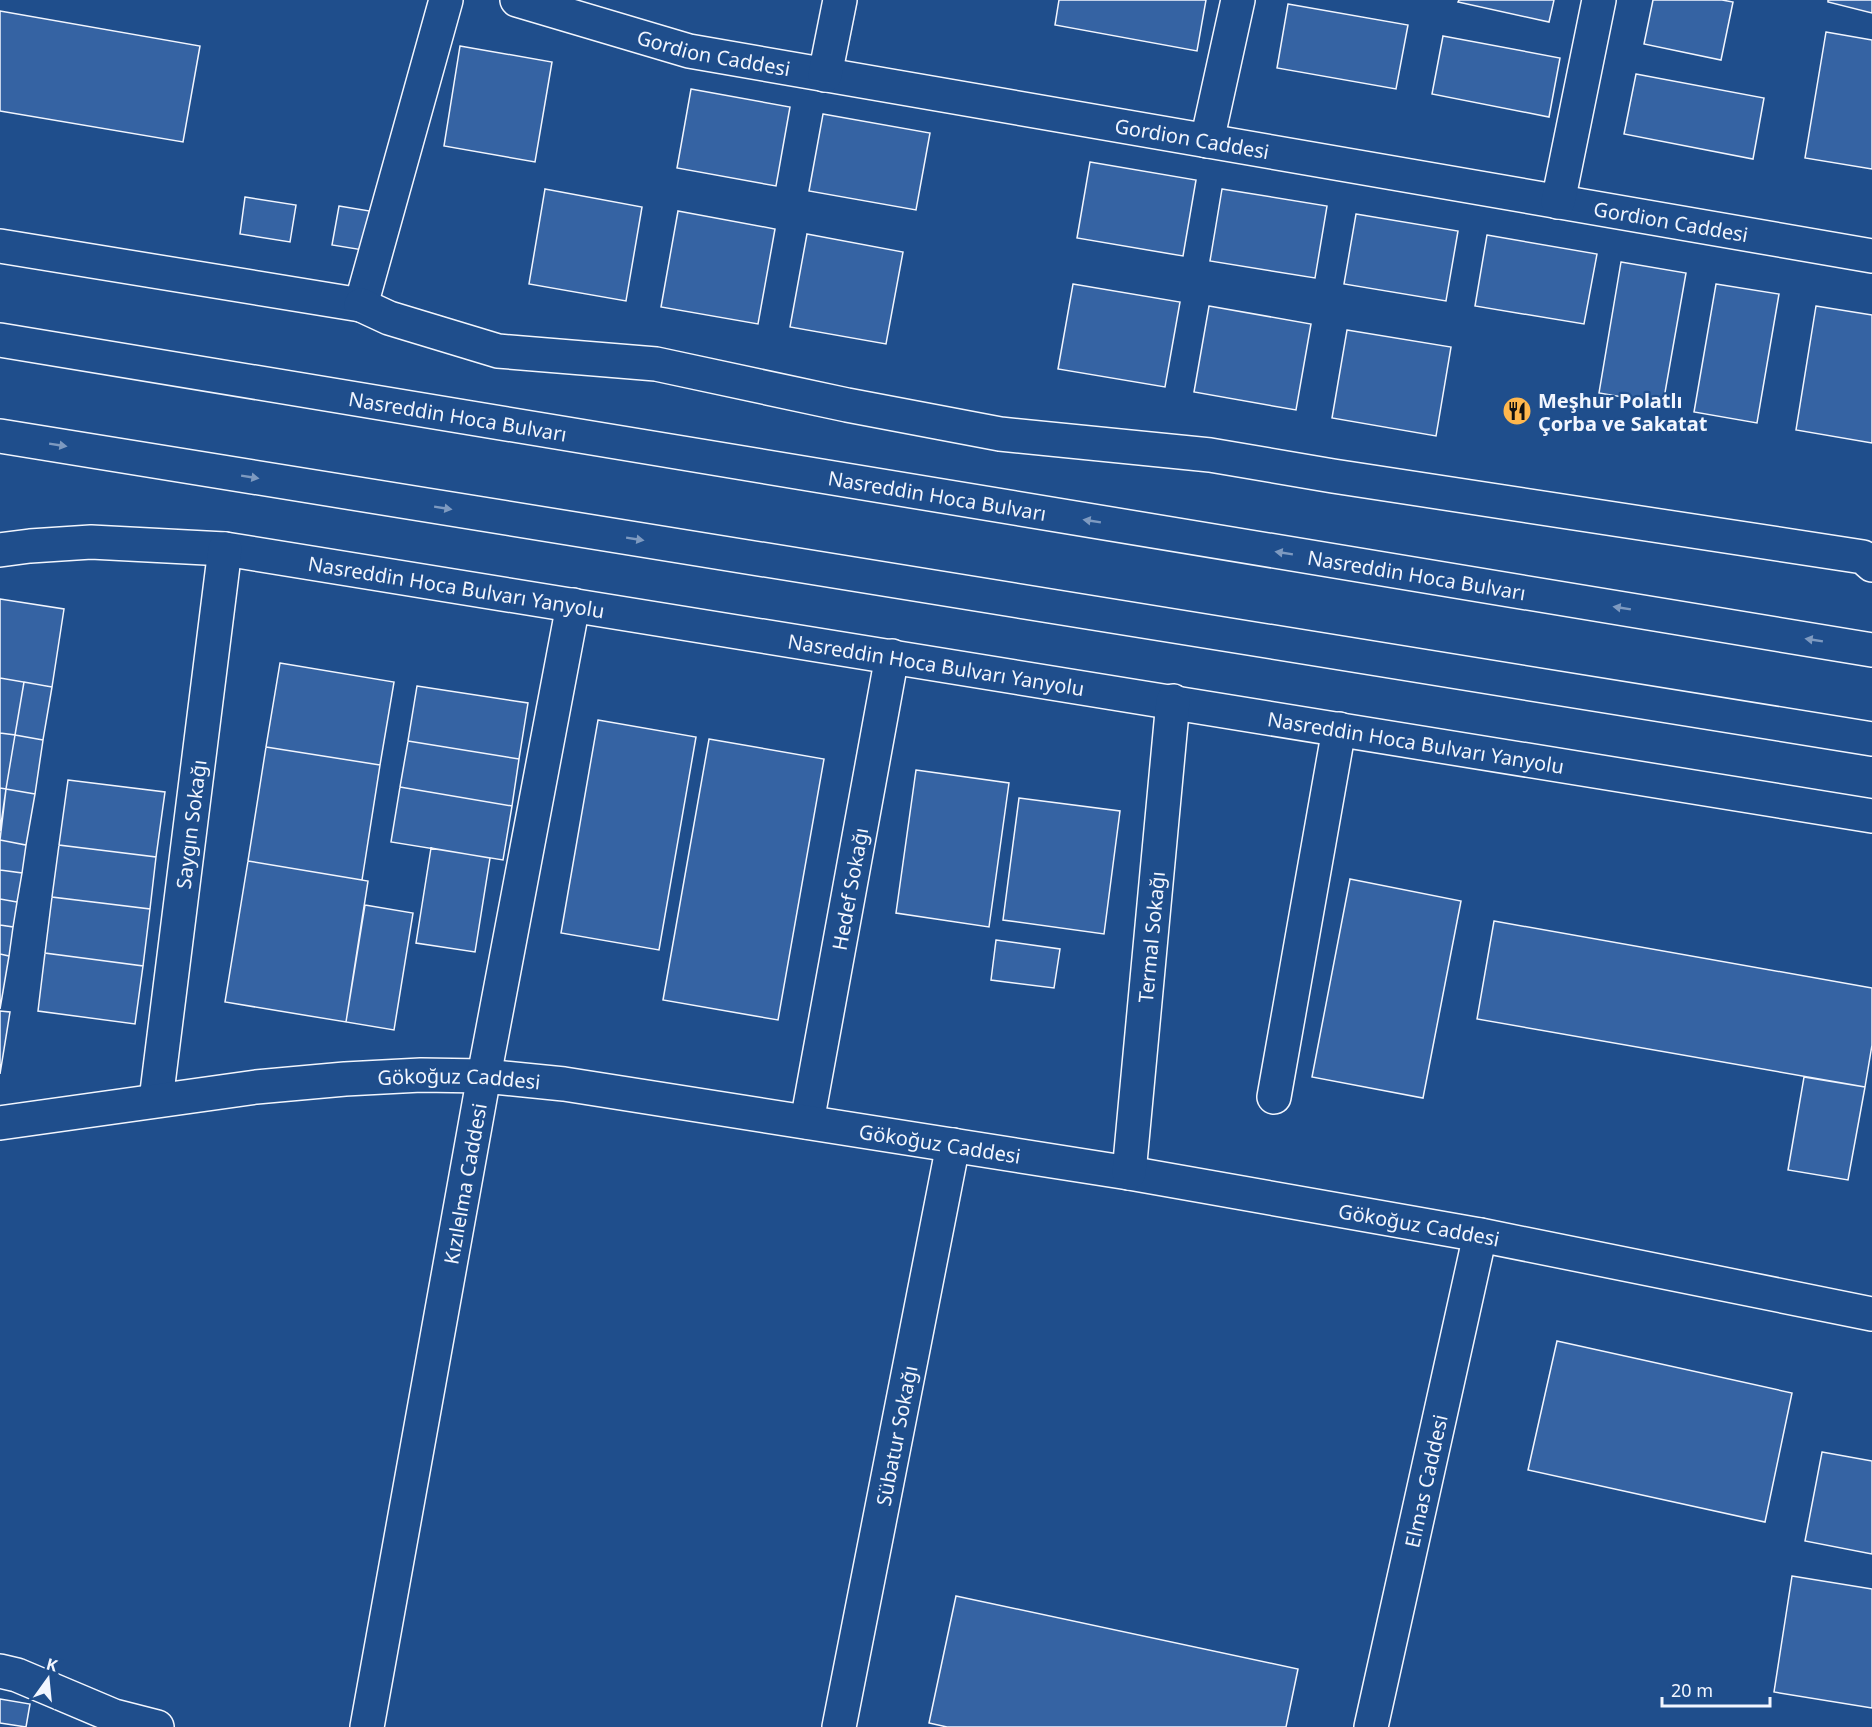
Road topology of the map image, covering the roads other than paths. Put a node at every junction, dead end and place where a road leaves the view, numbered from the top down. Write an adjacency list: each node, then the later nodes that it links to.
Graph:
1 (446, 0): 11 (main road)
2 (517, 0): 6 (main road, Gordion Caddesi)
3 (840, 0): 6 (main road)
4 (1238, 0): 7 (main road)
5 (1599, 0): 8 (main road)
6 (825, 75): 7 (main road, Gordion Caddesi)
7 (1207, 141): 8 (main road, Gordion Caddesi)
8 (1558, 202): 10 (main road, Gordion Caddesi)
9 (0, 246): 11 (main road)
10 (1872, 256)
11 (361, 304): 16 (main road)
12 (0, 340): 18 (main road, Nasreddin Hoca Bulvarı, one-way to 12)
13 (0, 436): 22 (main road, one-way to 22)
14 (225, 549): 15 (main road, Nasreddin Hoca Bulvarı Yanyolu); 17 (main road, Nasreddin Hoca Bulvarı Yanyolu); 26 (main road, Saygın Sokağı)
15 (0, 550)
16 (1872, 565)
17 (573, 604): 19 (main road, Nasreddin Hoca Bulvarı Yanyolu); 24 (main road, Kızılelma Caddesi)
18 (1872, 650)
19 (892, 656): 20 (main road, Nasreddin Hoca Bulvarı Yanyolu); 27 (main road, Hedef Sokağı)
20 (1173, 701): 21 (main road, Nasreddin Hoca Bulvarı Yanyolu); 30 (main road, Termal Sokağı)
21 (1338, 729): 23 (main road, Nasreddin Hoca Bulvarı Yanyolu); 25 (main road)
22 (1872, 739)
23 (1872, 816)
24 (484, 1076): 26 (main road, Gökoğuz Caddesi); 27 (main road, Gökoğuz Caddesi); 35 (main road, Kızılelma Caddesi)
25 (1274, 1097)
26 (156, 1100): 28 (main road, Gökoğuz Caddesi)
27 (807, 1122): 29 (main road, Gökoğuz Caddesi)
28 (0, 1123)
29 (953, 1145): 30 (main road, Gökoğuz Caddesi); 36 (main road, Sübatur Sokağı)
30 (1129, 1173): 31 (main road, Gökoğuz Caddesi)
31 (1480, 1235): 32 (main road, Gökoğuz Caddesi); 37 (main road, Elmas Caddesi)
32 (1872, 1314)
33 (0, 1671): 34 (main road)
34 (157, 1727)
35 (367, 1727)
36 (839, 1727)
37 (1371, 1727)

